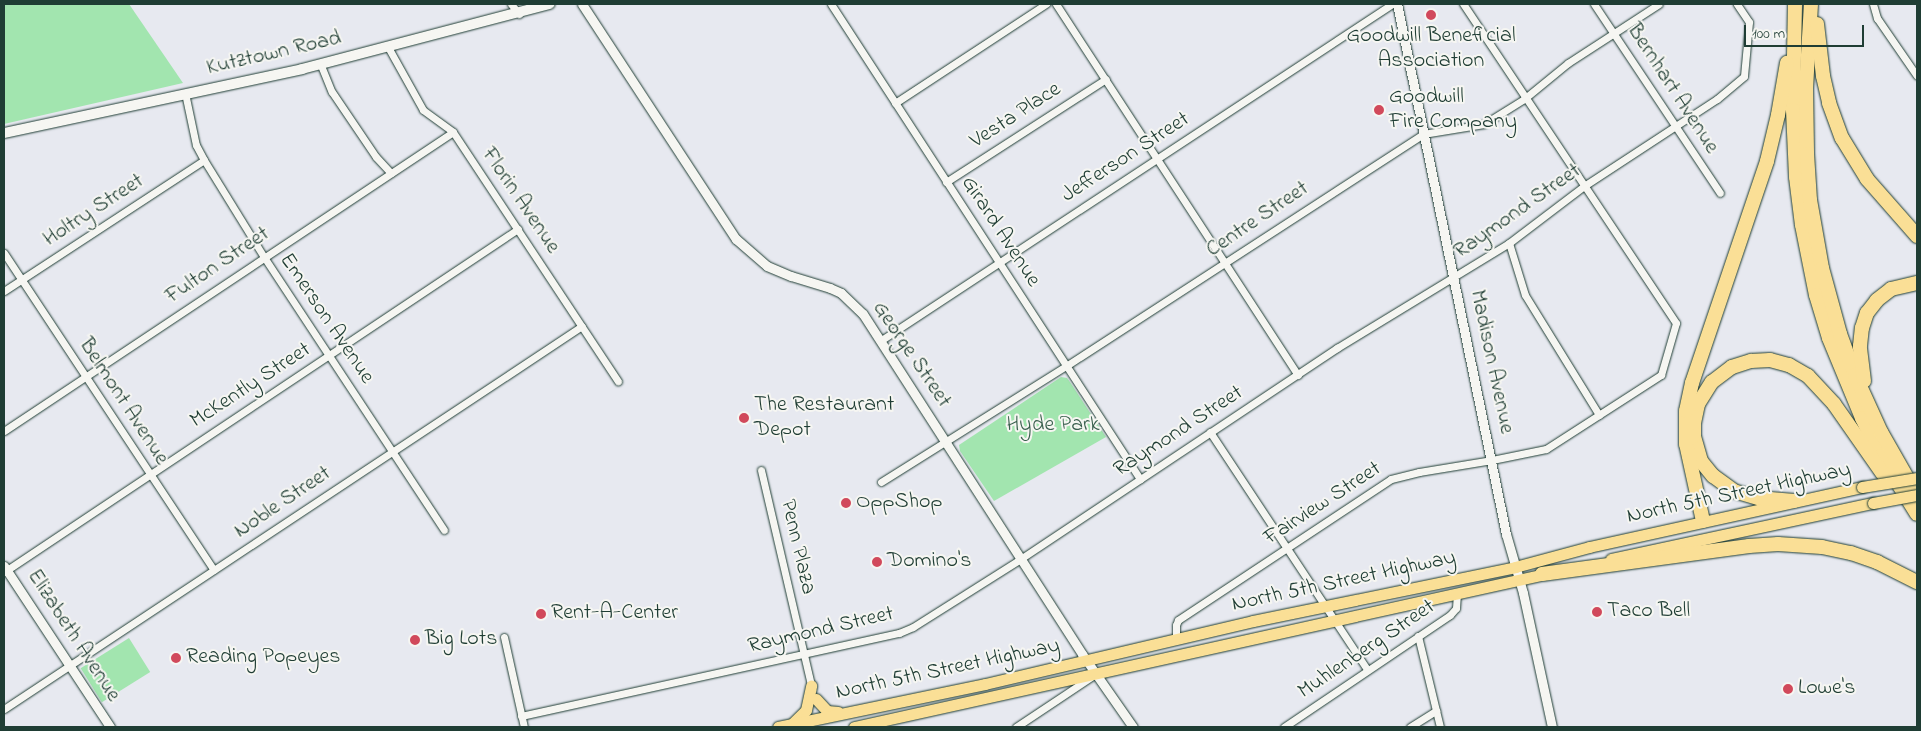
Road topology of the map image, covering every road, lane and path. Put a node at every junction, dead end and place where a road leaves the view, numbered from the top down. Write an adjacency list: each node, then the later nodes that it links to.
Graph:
1 (511, 4): 17 (street)
2 (550, 4): 17 (main road, Kutztown Road)
3 (582, 4): 48 (street, George Street)
4 (831, 4): 25 (street, Girard Avenue)
5 (1046, 4): 25 (street)
6 (1056, 4): 22 (street)
7 (1392, 4): 30 (street, Jefferson Street)
8 (1396, 4): 29 (street, Madison Avenue)
9 (1462, 4): 24 (street, Fairview Street)
10 (1594, 4): 18 (street, Bernhart Avenue)
11 (1658, 4): 18 (street, Centre Street)
12 (1737, 4): 26 (street, Raymond Street)
13 (1811, 4): 54 (highway)
14 (1816, 4): 37 (highway)
15 (1873, 4): 21 (street)
16 (1794, 9): 68 (highway); 69 (highway)
17 (519, 14): 19 (main road, Kutztown Road)
18 (1614, 33): 24 (street, Centre Street); 26 (street, Bernhart Avenue)
19 (388, 47): 20 (main road, Kutztown Road); 27 (street, Florin Avenue)
20 (320, 63): 23 (main road, Kutztown Road); 32 (street)
21 (1917, 76)
22 (1106, 79): 30 (street); 33 (street, Vesta Place)
23 (185, 93): 28 (main road, Kutztown Road); 31 (street, Emerson Avenue)
24 (1524, 99): 29 (street, Centre Street); 34 (street, Fairview Street)
25 (895, 103): 33 (street, Girard Avenue)
26 (1674, 126): 34 (street, Raymond Street); 35 (street, Bernhart Avenue)
27 (453, 132): 32 (street, Fulton Street); 36 (street, Florin Avenue)
28 (4, 133)
29 (1423, 134): 42 (street, Centre Street); 43 (street, Madison Avenue)
30 (1158, 158): 41 (street, Jefferson Street); 42 (street)
31 (204, 160): 40 (street, Emerson Avenue); 44 (street, Holtry Street)
32 (392, 173): 40 (street, Fulton Street)
33 (946, 182): 41 (street, Girard Avenue)
34 (1584, 186): 38 (street, Raymond Street); 55 (street, Fairview Street)
35 (1720, 193)
36 (518, 229): 47 (street, Florin Avenue); 49 (street, McKently Street)
37 (1917, 236)
38 (1509, 243): 43 (street, Raymond Street); 55 (street)
39 (4, 253): 44 (street, Belmont Avenue)
40 (264, 257): 49 (street, Emerson Avenue); 52 (street, Fulton Street)
41 (999, 263): 48 (street, Jefferson Street); 50 (street, Girard Avenue)
42 (1225, 263): 50 (street, Centre Street); 51 (street)
43 (1453, 278): 51 (street, Raymond Street); 60 (street, Madison Avenue)
44 (21, 279): 46 (street, Holtry Street); 52 (street, Belmont Avenue)
45 (1917, 283): 54 (highway)
46 (4, 290)
47 (582, 326): 53 (street, Florin Avenue); 59 (street, Noble Street)
48 (880, 341): 58 (street, George Street)
49 (330, 355): 59 (street, Emerson Avenue); 62 (street, McKently Street)
50 (1066, 366): 58 (street, Centre Street); 63 (street, Girard Avenue)
51 (1298, 375): 57 (street, Raymond Street)
52 (85, 376): 56 (street, Fulton Street); 62 (street, Belmont Avenue)
53 (618, 381)
54 (1872, 413): 66 (highway)
55 (1599, 415): 60 (street, Fairview Street)
56 (4, 431)
57 (1210, 432): 63 (street, Raymond Street); 72 (street)
58 (945, 441): 65 (street, Centre Street); 73 (street, George Street)
59 (394, 450): 70 (street, Emerson Avenue); 76 (street, Noble Street)
60 (1492, 460): 72 (street, Fairview Street); 74 (street, Madison Avenue)
61 (762, 470): 86 (street, Penn Plaza)
62 (149, 473): 75 (street, McKently Street); 76 (street, Belmont Avenue)
63 (1140, 478): 73 (street, Raymond Street)
64 (1917, 478): 67 (main road, North 5th Street Highway, bridge)
65 (881, 482)
66 (1917, 495): 71 (main road, North 5th Street Highway, bridge)
67 (1794, 501): 68 (highway); 69 (main road, North 5th Street Highway)
68 (1917, 515)
69 (1703, 521): 71 (main road); 74 (main road, North 5th Street Highway)
70 (444, 530)
71 (1714, 536): 77 (main road, North 5th Street Highway)
72 (1288, 548): 81 (street); 85 (street, Fairview Street)
73 (1022, 558): 86 (street, Raymond Street); 87 (street, George Street)
74 (1515, 566): 78 (street, Madison Avenue); 81 (main road, North 5th Street Highway)
75 (5, 569): 88 (street, Elizabeth Avenue)
76 (214, 570): 88 (street, Noble Street)
77 (1542, 574): 78 (main road, North 5th Street Highway); 79 (highway)
78 (1519, 579): 80 (main road, North 5th Street Highway); 109 (street, Madison Avenue)
79 (1917, 582)
80 (1457, 593): 82 (main road, North 5th Street Highway); 83 (street, Muhlenberg Street)
81 (1325, 607): 82 (street); 85 (main road, North 5th Street Highway)
82 (1333, 621): 89 (street); 90 (main road, North 5th Street Highway)
83 (1418, 636): 89 (street, Muhlenberg Street); 94 (street)
84 (504, 637): 96 (street)
85 (1176, 640): 87 (main road, North 5th Street Highway)
86 (803, 653): 91 (street, Penn Plaza); 96 (street, Raymond Street)
87 (1087, 661): 90 (street, George Street); 95 (main road, North 5th Street Highway)
88 (70, 666): 93 (street, Noble Street); 101 (street, Elizabeth Avenue)
89 (1368, 669): 106 (street, Muhlenberg Street)
90 (1095, 674): 100 (main road, North 5th Street Highway); 104 (street); 105 (street, George Street)
91 (811, 686): 92 (street, Penn Plaza); 99 (main road)
92 (816, 699): 95 (main road); 97 (street, Penn Plaza)
93 (4, 709)
94 (1436, 711): 107 (street); 108 (street)
95 (850, 712): 97 (main road, North 5th Street Highway)
96 (521, 716): 102 (street)
97 (824, 723): 98 (main road, North 5th Street Highway)
98 (809, 724): 99 (main road, North 5th Street Highway)
99 (784, 726)
100 (866, 726): 103 (main road, North 5th Street Highway)
101 (110, 727)
102 (524, 727)
103 (854, 727)
104 (1016, 727)
105 (1133, 727)
106 (1284, 727)
107 (1410, 727)
108 (1440, 727)
109 (1552, 727)

